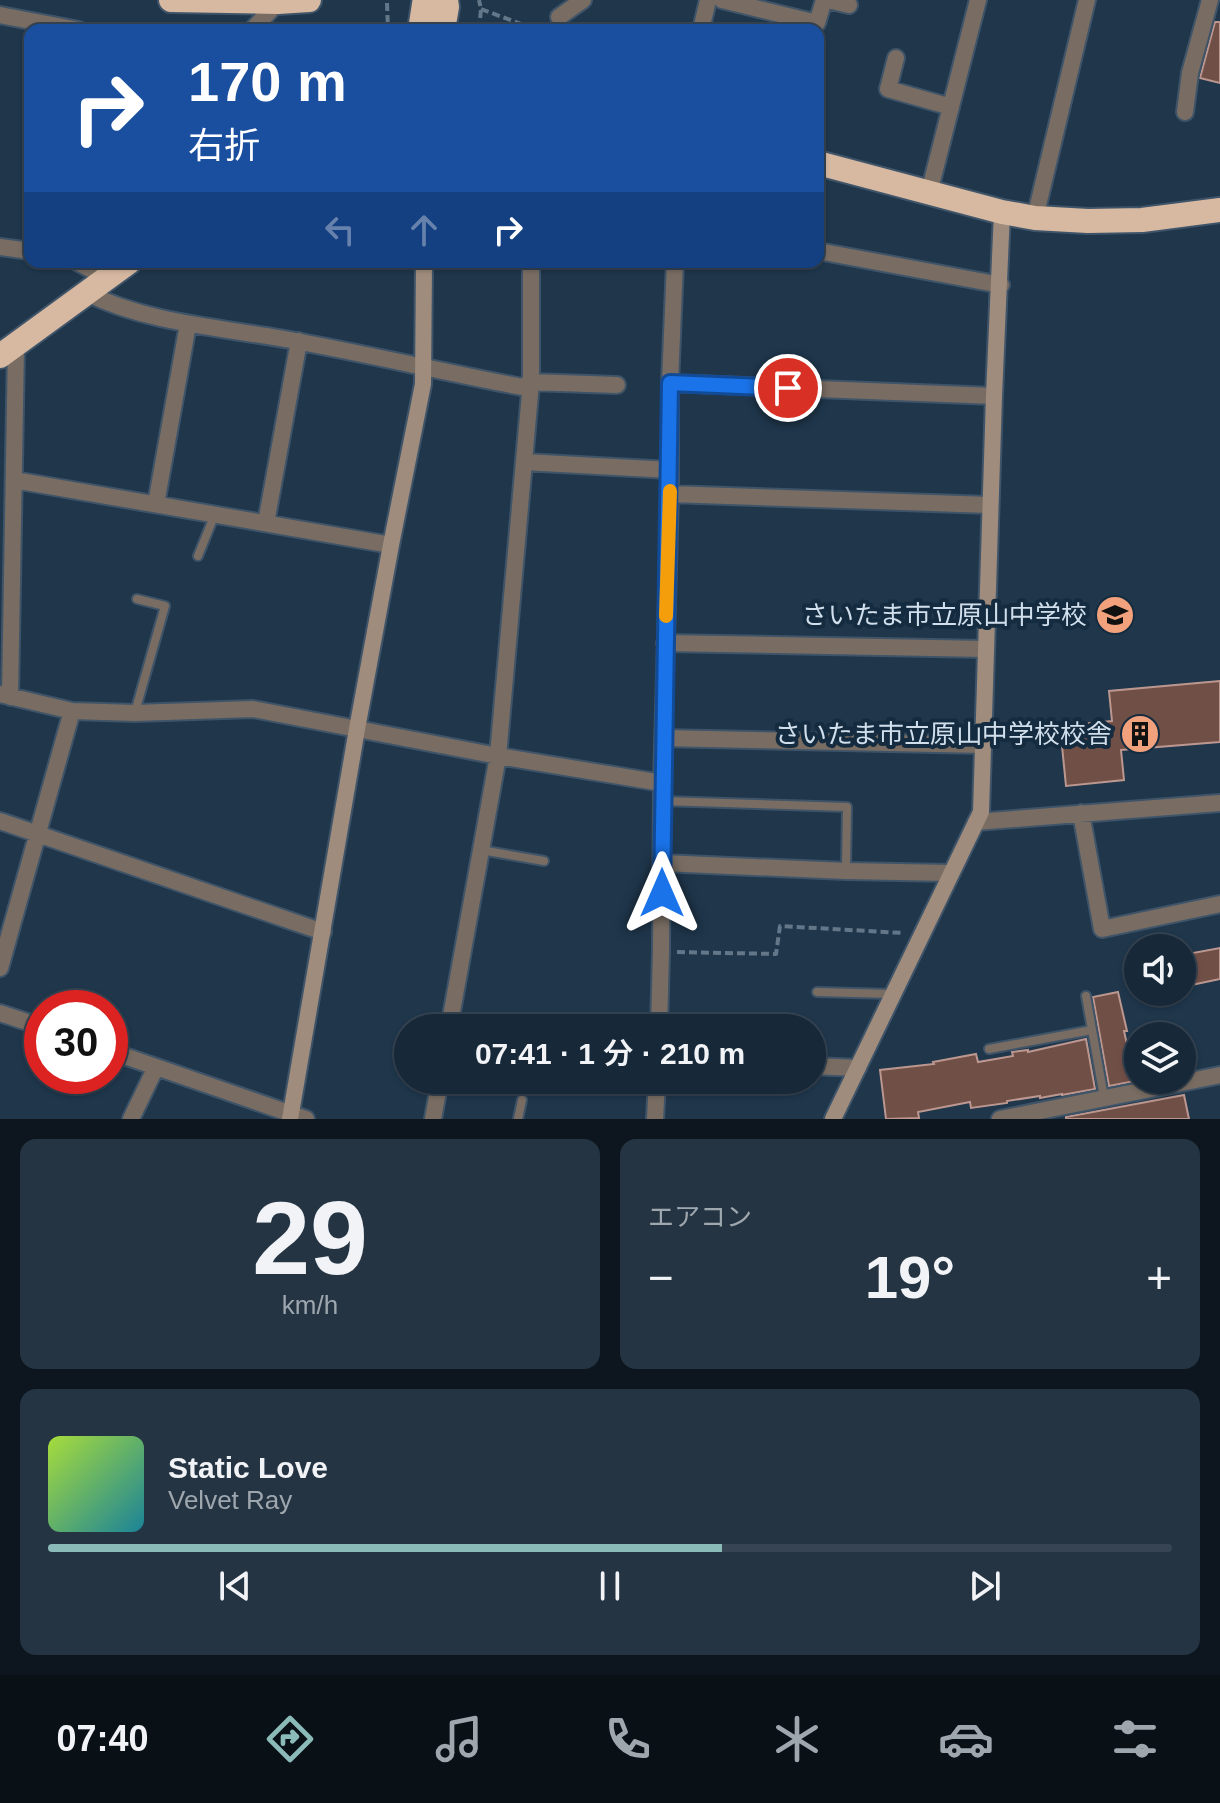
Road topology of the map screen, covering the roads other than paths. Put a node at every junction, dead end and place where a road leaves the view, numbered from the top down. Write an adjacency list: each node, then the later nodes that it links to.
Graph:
1 (171, 0): 12 (highway)
2 (309, 0): 12 (highway)
3 (427, 0): 18 (highway)
4 (446, 0): 19 (highway)
5 (583, 0): 15 (street)
6 (708, 0): 20 (street)
7 (722, 0): 8 (street)
8 (826, 0): 13 (street)
9 (978, 0): 22 (street)
10 (1087, 0): 28 (street)
11 (1210, 0): 23 (street)
12 (278, 2): 17 (street)
13 (849, 5)
14 (0, 15): 16 (street)
15 (559, 17)
16 (47, 24)
17 (258, 24)
18 (421, 24)
19 (444, 24)
20 (702, 24)
21 (896, 58): 22 (street)
22 (951, 107): 25 (street)
23 (1185, 112)
24 (824, 165): 25 (highway)
25 (929, 193): 27 (highway)
26 (1220, 210): 28 (highway)
27 (1002, 212): 28 (highway); 37 (street)
28 (1035, 218)
29 (0, 247): 30 (street)
30 (24, 250)
31 (824, 252): 37 (street)
32 (82, 268): 38 (street)
33 (121, 268): 38 (highway)
34 (424, 268): 42 (street)
35 (531, 268): 43 (street)
36 (675, 268): 44 (street)
37 (1001, 285): 46 (street)
38 (97, 286): 39 (street); 41 (highway)
39 (188, 324): 40 (street); 51 (street)
40 (299, 341): 42 (street); 54 (street)
41 (8, 351): 49 (street)
42 (424, 368): 43 (street); 55 (street)
43 (531, 382): 45 (street); 47 (street)
44 (670, 383): 46 (street); 48 (street)
45 (617, 385)
46 (994, 396): 52 (street)
47 (524, 462): 48 (street); 67 (street)
48 (670, 470): 50 (street)
49 (14, 480): 51 (street); 57 (street)
50 (670, 494): 52 (street); 59 (street)
51 (156, 504): 53 (street)
52 (990, 505): 60 (street)
53 (215, 514): 54 (street); 56 (lane)
54 (266, 523): 55 (street)
55 (391, 545): 64 (street)
56 (198, 556)
57 (7, 562): 61 (street)
58 (137, 599): 63 (lane)
59 (665, 643): 60 (street); 65 (street)
60 (986, 649): 66 (street)
61 (5, 696): 62 (street)
62 (72, 711): 63 (street); 74 (street)
63 (135, 713): 64 (street)
64 (357, 729): 67 (street); 81 (street)
65 (663, 738): 66 (street); 68 (street)
66 (983, 745): 73 (street)
67 (498, 756): 68 (street); 75 (street)
68 (662, 783): 69 (street)
69 (663, 801): 77 (street); 78 (lane)
70 (1220, 803): 71 (street)
71 (1081, 813): 73 (street); 80 (street)
72 (0, 821): 74 (street)
73 (976, 822): 79 (street)
74 (38, 834): 81 (street); 82 (street)
75 (481, 850): 76 (lane); 87 (street)
76 (544, 861)
77 (662, 863): 78 (street); 88 (street)
78 (846, 871): 79 (street)
79 (951, 873): 84 (street)
80 (1220, 904)
81 (323, 932): 101 (street)
82 (0, 968)
83 (817, 992): 84 (lane)
84 (893, 994): 95 (street)
85 (1086, 996): 90 (lane)
86 (0, 1013): 89 (street)
87 (452, 1014)
88 (659, 1014)
89 (24, 1021)
90 (1092, 1030): 91 (lane); 99 (lane)
91 (989, 1049)
92 (128, 1057): 93 (street)
93 (156, 1067): 101 (street); 102 (street)
94 (826, 1067): 95 (street)
95 (858, 1068): 106 (street)
96 (1220, 1075): 99 (street)
97 (437, 1094): 103 (street)
98 (656, 1094): 105 (street)
99 (1105, 1098): 107 (street)
100 (522, 1100): 104 (lane)
101 (296, 1117)
102 (131, 1119)
103 (433, 1119)
104 (518, 1119)
105 (655, 1119)
106 (833, 1119)
107 (1000, 1119)

